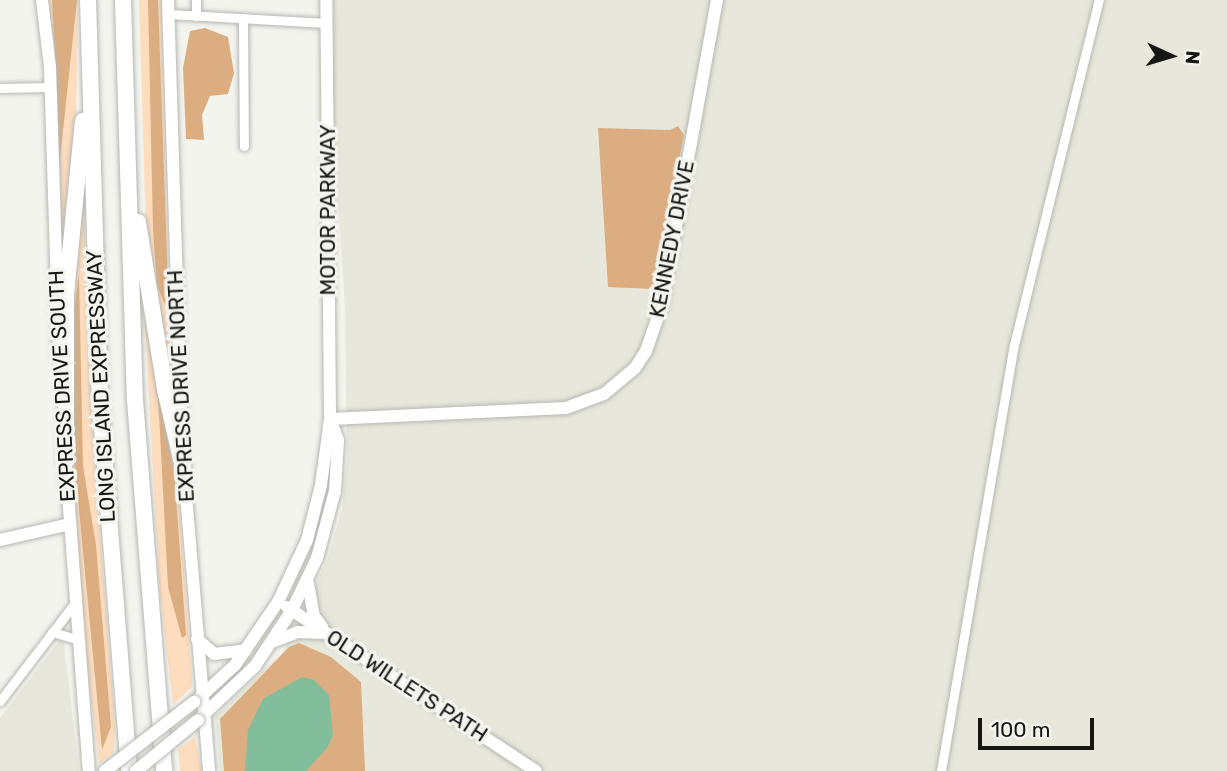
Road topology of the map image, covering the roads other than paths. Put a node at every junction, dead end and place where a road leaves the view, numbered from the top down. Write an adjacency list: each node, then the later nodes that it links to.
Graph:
1 (42, 0): 14 (main road, EXPRESS DRIVE SOUTH)
2 (87, 0): 18 (highway); 37 (highway, LONG ISLAND EXPRESSWAY)
3 (122, 0): 13 (highway, LONG ISLAND EXPRESSWAY)
4 (168, 0): 9 (main road, EXPRESS DRIVE NORTH)
5 (195, 0): 10 (street)
6 (326, 0): 12 (main road, MOTOR PARKWAY)
7 (717, 0): 17 (main road, KENNEDY DRIVE)
8 (1100, 0): 42 (street)
9 (169, 14): 10 (street); 19 (main road, EXPRESS DRIVE NORTH)
10 (196, 16): 11 (street)
11 (243, 18): 12 (street); 16 (street)
12 (326, 23): 17 (main road, MOTOR PARKWAY)
13 (123, 26): 19 (highway); 39 (highway, LONG ISLAND EXPRESSWAY)
14 (50, 87): 15 (street); 18 (main road, EXPRESS DRIVE SOUTH)
15 (0, 88)
16 (244, 146)
17 (330, 419): 22 (main road, MOTOR PARKWAY); 23 (main road, MOTOR PARKWAY)
18 (66, 461): 20 (main road, EXPRESS DRIVE SOUTH)
19 (183, 467): 29 (main road, EXPRESS DRIVE NORTH)
20 (70, 524): 21 (main road); 24 (main road, EXPRESS DRIVE SOUTH)
21 (0, 540)
22 (308, 577): 25 (main road, MOTOR PARKWAY); 27 (main road)
23 (278, 602): 25 (main road, OLD WILLETS PATH); 31 (main road, MOTOR PARKWAY)
24 (75, 603): 26 (street); 28 (main road, EXPRESS DRIVE SOUTH)
25 (292, 610): 27 (main road, OLD WILLETS PATH); 30 (main road, MOTOR PARKWAY)
26 (52, 632): 28 (street); 33 (street)
27 (327, 633): 30 (main road); 41 (main road, OLD WILLETS PATH)
28 (77, 639): 35 (main road, EXPRESS DRIVE SOUTH)
29 (197, 639): 31 (main road); 32 (main road, EXPRESS DRIVE NORTH)
30 (272, 642): 34 (main road, MOTOR PARKWAY)
31 (246, 650): 32 (main road, MOTOR PARKWAY)
32 (198, 699): 34 (main road, EXPRESS DRIVE NORTH); 36 (main road, MOTOR PARKWAY, bridge)
33 (0, 701)
34 (201, 718): 38 (main road, MOTOR PARKWAY, bridge); 40 (main road, EXPRESS DRIVE NORTH)
35 (89, 771)
36 (105, 771)
37 (129, 771)
38 (136, 771)
39 (164, 771)
40 (209, 771)
41 (536, 771)
42 (941, 771)

